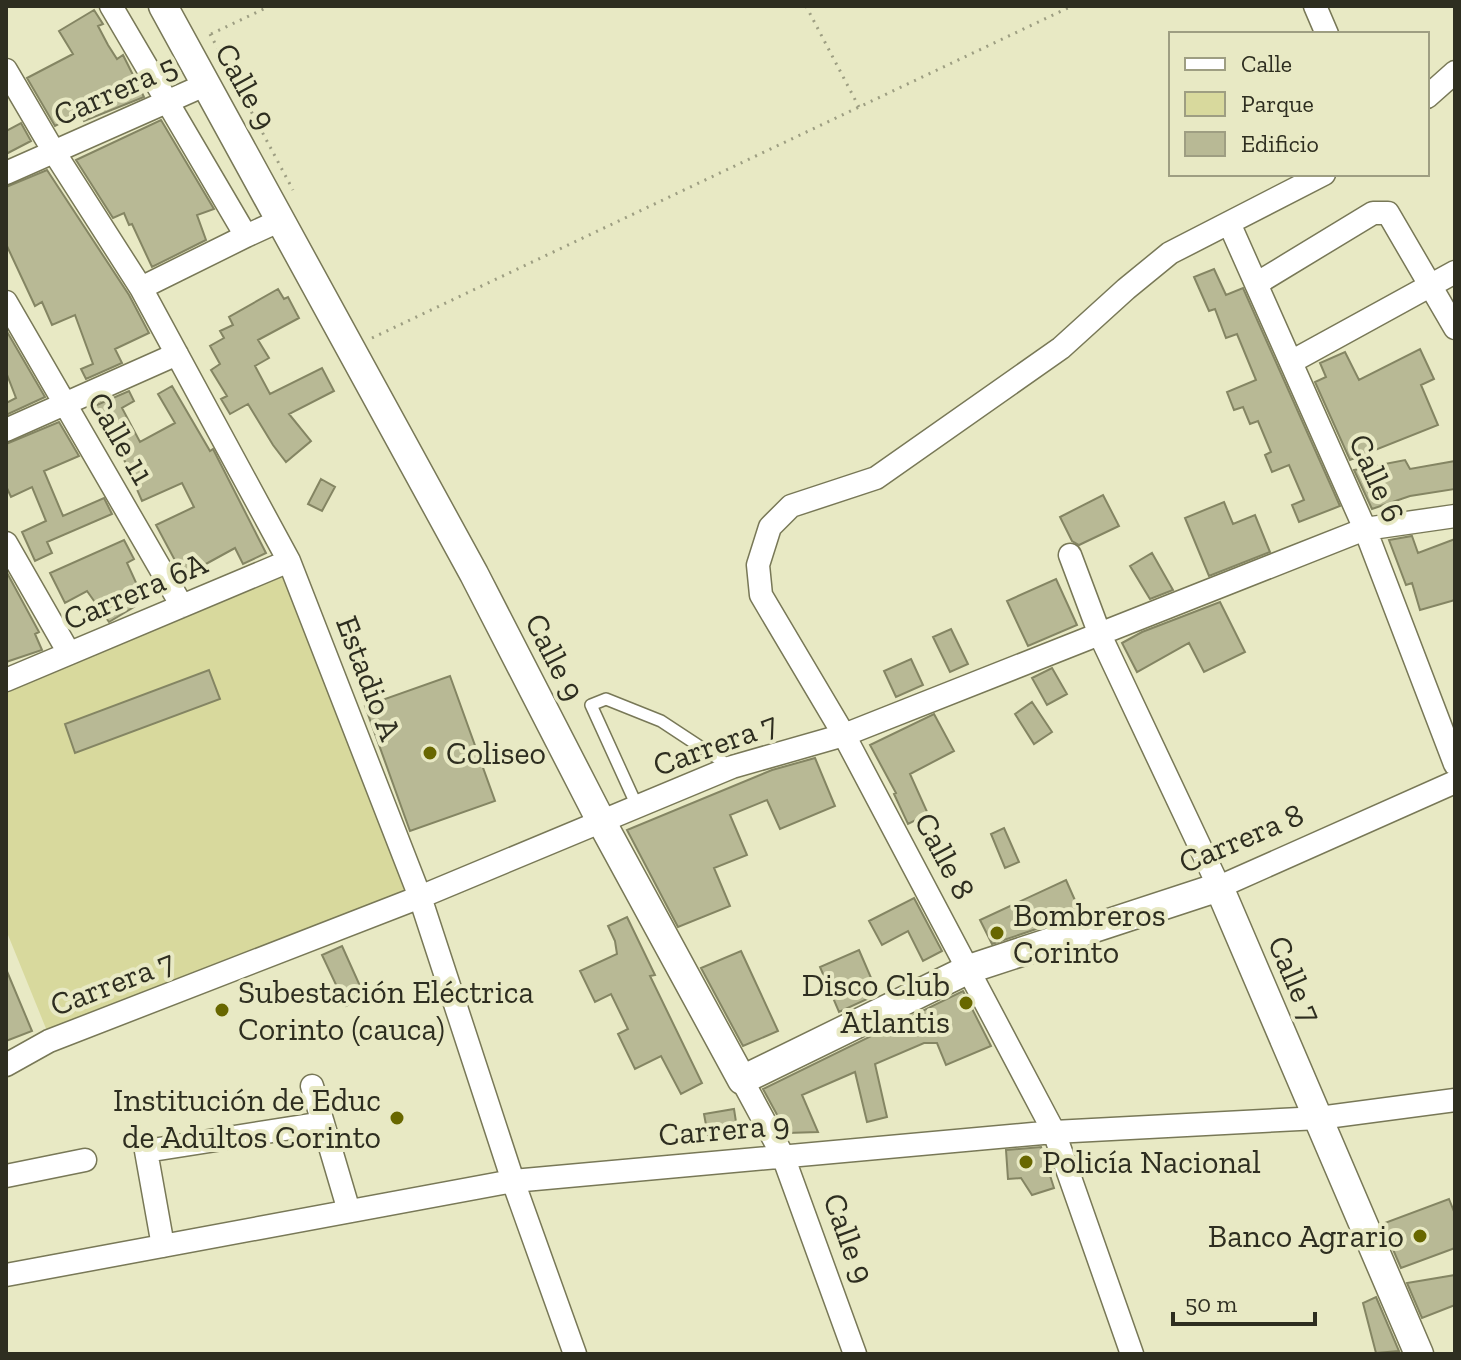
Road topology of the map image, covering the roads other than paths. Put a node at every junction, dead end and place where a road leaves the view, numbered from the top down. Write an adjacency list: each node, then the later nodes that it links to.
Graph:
1 (111, 6): 9 (street)
2 (163, 6): 7 (street, Calle 9)
3 (1315, 6): 4 (street)
4 (1326, 32)
5 (6, 70): 10 (street, Estadio A)
6 (1455, 72): 8 (street)
7 (207, 84): 9 (street, Carrera 5); 13 (street, Calle 9)
8 (1429, 95)
9 (165, 103): 10 (street, Carrera 5); 15 (street)
10 (54, 152): 11 (street, Carrera 5); 19 (street, Estadio A)
11 (6, 173)
12 (1320, 176): 14 (street)
13 (289, 209): 15 (street); 40 (street, Calle 9)
14 (1229, 223): 17 (street, Calle 6); 35 (street, Calle 8)
15 (246, 236): 19 (street)
16 (1455, 272): 18 (street)
17 (1256, 284): 18 (street); 23 (street, Calle 6)
18 (1429, 286): 21 (street); 23 (street)
19 (141, 288): 22 (street, Estadio A)
20 (6, 302): 24 (street, Calle 11)
21 (1455, 328)
22 (177, 354): 24 (street); 30 (street, Estadio A)
23 (1291, 362): 27 (street, Calle 6)
24 (65, 405): 25 (street); 31 (street, Calle 11)
25 (6, 430)
26 (1455, 516): 27 (street, Carrera 7)
27 (1365, 529): 32 (street, Carrera 7); 36 (street, Calle 6)
28 (6, 543): 33 (street)
29 (1070, 555): 32 (street, Calle 7)
30 (289, 561): 31 (street, Carrera 6A); 42 (street, Estadio A)
31 (182, 606): 33 (street, Carrera 6A)
32 (1100, 635): 35 (street, Carrera 7); 41 (street, Calle 7)
33 (69, 653): 34 (street, Carrera 6A)
34 (6, 680)
35 (844, 735): 37 (street, Carrera 7); 43 (street, Calle 8)
36 (1455, 764)
37 (732, 767): 39 (street, Carrera 7); 39 (lane)
38 (1455, 782): 41 (street, Carrera 8)
39 (637, 806): 40 (street, Carrera 7)
40 (601, 821): 42 (street, Carrera 7); 45 (street, Calle 9)
41 (1219, 887): 43 (street, Carrera 8); 48 (street, Calle 7)
42 (420, 897): 44 (street, Carrera 7); 54 (street, Estadio A)
43 (969, 969): 45 (street, Carrera 8); 50 (street, Calle 8)
44 (6, 1065)
45 (742, 1080): 51 (street, Calle 9)
46 (312, 1086): 49 (street)
47 (1455, 1100): 48 (street, Carrera 9)
48 (1319, 1118): 50 (street, Carrera 9); 61 (street, Calle 7)
49 (323, 1123): 55 (street); 56 (street)
50 (1054, 1132): 51 (street, Carrera 9); 60 (street, Calle 8)
51 (783, 1156): 54 (street, Carrera 9); 59 (street, Calle 9)
52 (85, 1160): 53 (street)
53 (6, 1176)
54 (513, 1181): 55 (street, Carrera 9); 58 (street, Estadio A)
55 (349, 1211): 56 (street, Carrera 9)
56 (163, 1246): 57 (street, Carrera 9)
57 (6, 1275)
58 (575, 1354)
59 (855, 1354)
60 (1132, 1354)
61 (1419, 1354)

